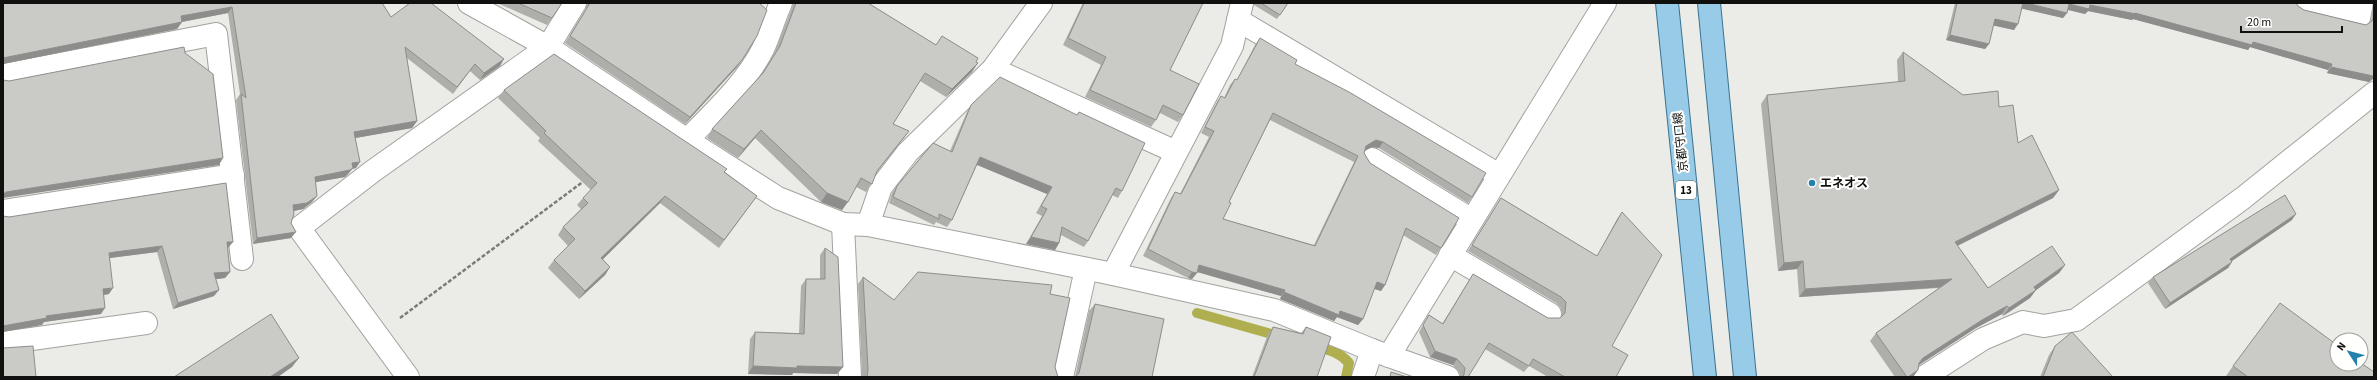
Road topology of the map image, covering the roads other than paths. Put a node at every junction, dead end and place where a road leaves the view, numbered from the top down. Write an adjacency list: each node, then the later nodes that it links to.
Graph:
1 (469, 3): 11 (street)
2 (575, 3): 11 (street)
3 (780, 3): 15 (street)
4 (1041, 3): 12 (street)
5 (1605, 3): 19 (street)
6 (1667, 3): 37 (main road, 京都守口線 / 13)
7 (1709, 3): 38 (main road)
8 (2303, 3): 9 (street)
9 (2362, 3)
10 (1240, 12): 16 (street); 19 (street)
11 (548, 46): 15 (street); 32 (street)
12 (994, 69): 16 (street); 23 (street)
13 (3, 75): 18 (street)
14 (2374, 93): 39 (street)
15 (687, 140): 22 (street)
16 (1176, 152): 27 (street)
17 (1372, 159): 21 (street)
18 (232, 175): 20 (street); 25 (street)
19 (1499, 175): 21 (street)
20 (3, 211)
21 (1472, 220): 24 (street)
22 (843, 224): 23 (street); 33 (street)
23 (868, 225): 26 (street)
24 (1450, 255): 28 (street); 31 (street)
25 (242, 260)
26 (1086, 269): 27 (street); 34 (street)
27 (1113, 274): 31 (street)
28 (1550, 314)
29 (146, 324): 30 (street)
30 (3, 343)
31 (1380, 353): 35 (street); 36 (street)
32 (408, 377)
33 (850, 377)
34 (1062, 377)
35 (1363, 377)
36 (1448, 377)
37 (1705, 377)
38 (1744, 377)
39 (1924, 377)

